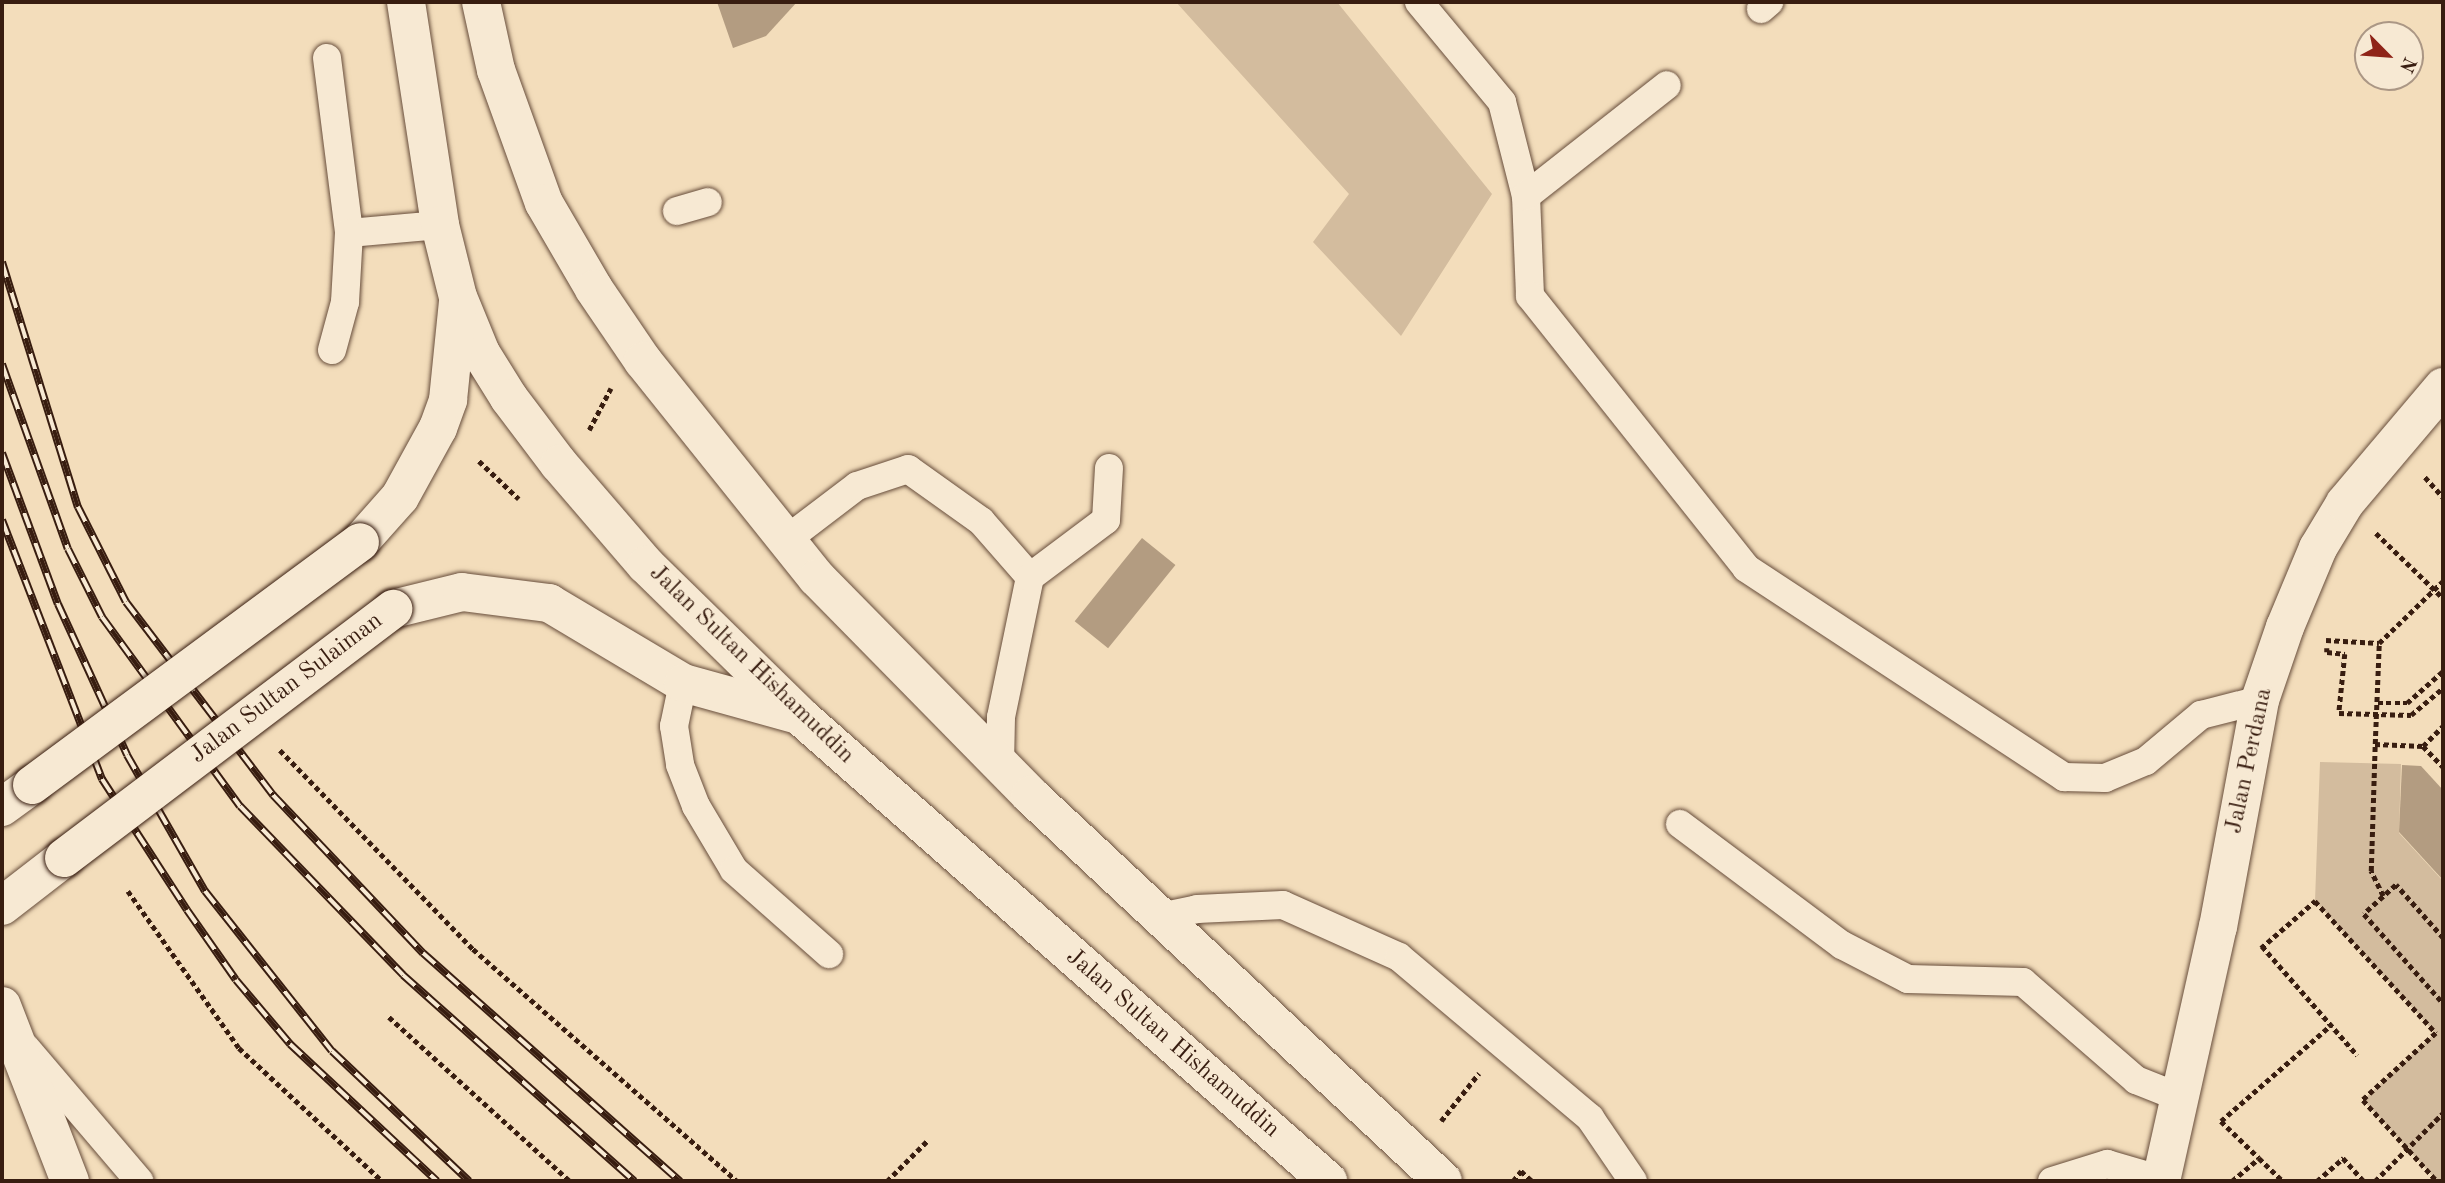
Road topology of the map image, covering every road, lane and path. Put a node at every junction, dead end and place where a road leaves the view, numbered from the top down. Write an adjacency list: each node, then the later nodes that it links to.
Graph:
1 (406, 2): 9 (main road, Jalan Sultan Hishamuddin)
2 (481, 2): 21 (main road)
3 (1419, 2): 6 (lane)
4 (327, 58): 10 (lane)
5 (1667, 85): 6 (lane)
6 (1526, 196): 34 (lane)
7 (708, 202): 8 (lane)
8 (677, 211)
9 (440, 225): 10 (lane); 11 (main road, Jalan Sultan Hishamuddin)
10 (349, 233): 12 (lane)
11 (458, 297): 36 (main road, Jalan Sultan Hishamuddin); 44 (main road, bridge)
12 (332, 350)
13 (2443, 387): 27 (main road, Jalan Perdana)
14 (612, 388): 15 (path)
15 (587, 433)
16 (480, 461): 18 (path)
17 (1109, 468): 23 (lane)
18 (519, 499)
19 (2378, 520): 20 (path)
20 (2372, 529): 22 (path); 25 (path)
21 (786, 540): 23 (lane); 42 (main road)
22 (2367, 542)
23 (1030, 577): 42 (lane)
24 (2443, 581): 25 (path)
25 (2434, 589): 26 (path); 30 (path)
26 (2443, 598)
27 (2285, 627): 29 (path); 34 (main road, Jalan Perdana)
28 (2333, 628): 29 (path)
29 (2328, 641): 30 (path); 37 (path)
30 (2379, 643): 35 (path)
31 (2443, 671): 35 (path)
32 (683, 683): 36 (main road, Jalan Sultan Sulaiman); 48 (main road, Jalan Sultan Sulaiman, bridge); 53 (lane)
33 (2443, 688): 37 (path)
34 (2260, 700): 50 (main road, Jalan Perdana)
35 (2378, 703): 37 (path)
36 (800, 716): 76 (main road, Jalan Sultan Hishamuddin)
37 (2377, 718): 39 (path)
38 (2443, 726): 40 (path)
39 (2375, 744): 40 (path); 47 (path)
40 (2423, 746): 43 (path)
41 (277, 747): 75 (path)
42 (1000, 766): 49 (main road)
43 (2443, 767)
44 (2, 807)
45 (1680, 824): 62 (lane)
46 (128, 891): 73 (path)
47 (2383, 897): 51 (path); 55 (path)
48 (2, 906)
49 (1160, 917): 77 (main road); 80 (lane)
50 (2218, 927): 52 (path); 62 (main road, Jalan Perdana)
51 (2443, 937)
52 (2262, 946): 54 (path); 58 (path); 68 (path)
53 (829, 954)
54 (2259, 959)
55 (2443, 1003)
56 (389, 1017): 74 (path)
57 (8, 1021): 71 (main road); 72 (lane)
58 (2331, 1025): 59 (path); 64 (path)
59 (2357, 1055)
60 (1483, 1068): 65 (path)
61 (2224, 1107): 64 (path)
62 (2196, 1108): 64 (path); 83 (main road, Jalan Perdana)
63 (2443, 1114): 68 (path)
64 (2221, 1121): 66 (path); 69 (path)
65 (1434, 1130)
66 (2218, 1133)
67 (927, 1141): 70 (path)
68 (2408, 1149): 88 (path); 89 (path)
69 (2259, 1158): 84 (path); 85 (path)
70 (892, 1180)
71 (70, 1181)
72 (139, 1181)
73 (382, 1181)
74 (570, 1181)
75 (737, 1181)
76 (1328, 1181)
77 (1443, 1181)
78 (1513, 1181): 79 (path)
79 (1532, 1181)
80 (1633, 1181)
81 (2052, 1181): 82 (lane)
82 (2059, 1181): 83 (lane)
83 (2162, 1181)
84 (2232, 1181)
85 (2283, 1181)
86 (2317, 1181): 87 (path)
87 (2364, 1181)
88 (2375, 1181)
89 (2437, 1181)

